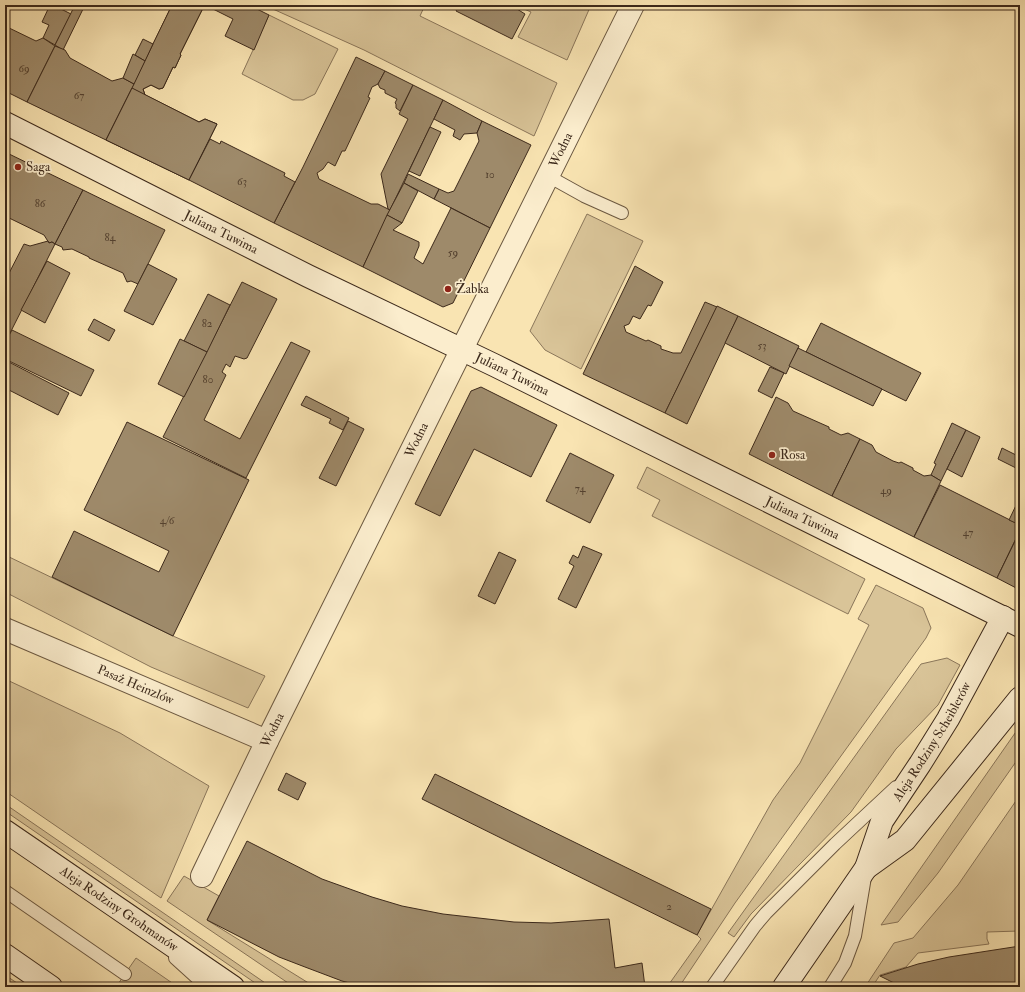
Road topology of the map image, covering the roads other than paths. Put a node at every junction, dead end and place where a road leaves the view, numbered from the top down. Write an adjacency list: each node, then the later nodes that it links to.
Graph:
1 (633, 5): 3 (street, Wodna)
2 (5, 123): 5 (street, Juliana Tuwima)
3 (548, 176): 4 (lane); 5 (street, Wodna)
4 (622, 213)
5 (461, 350): 6 (street, Juliana Tuwima); 9 (street, Wodna)
6 (1012, 622): 10 (street, Aleja Rodziny Scheiblerów)
7 (5, 629): 9 (street, Pasaż Heinzlów)
8 (1020, 698): 12 (street, Aleja Rodziny Scheiblerów)
9 (267, 741): 13 (street, Wodna)
10 (920, 764): 12 (street, Aleja Rodziny Scheiblerów); 21 (lane)
11 (5, 831): 15 (street, Aleja Rodziny Grohmanów)
12 (866, 868): 22 (street, Aleja Rodziny Scheiblerów); 23 (lane)
13 (202, 876)
14 (5, 891): 17 (lane)
15 (124, 912): 19 (lane); 20 (street, Aleja Rodziny Grohmanów)
16 (5, 955): 18 (street)
17 (125, 974)
18 (51, 986)
19 (207, 987)
20 (233, 987)
21 (712, 987)
22 (784, 987)
23 (830, 987)

